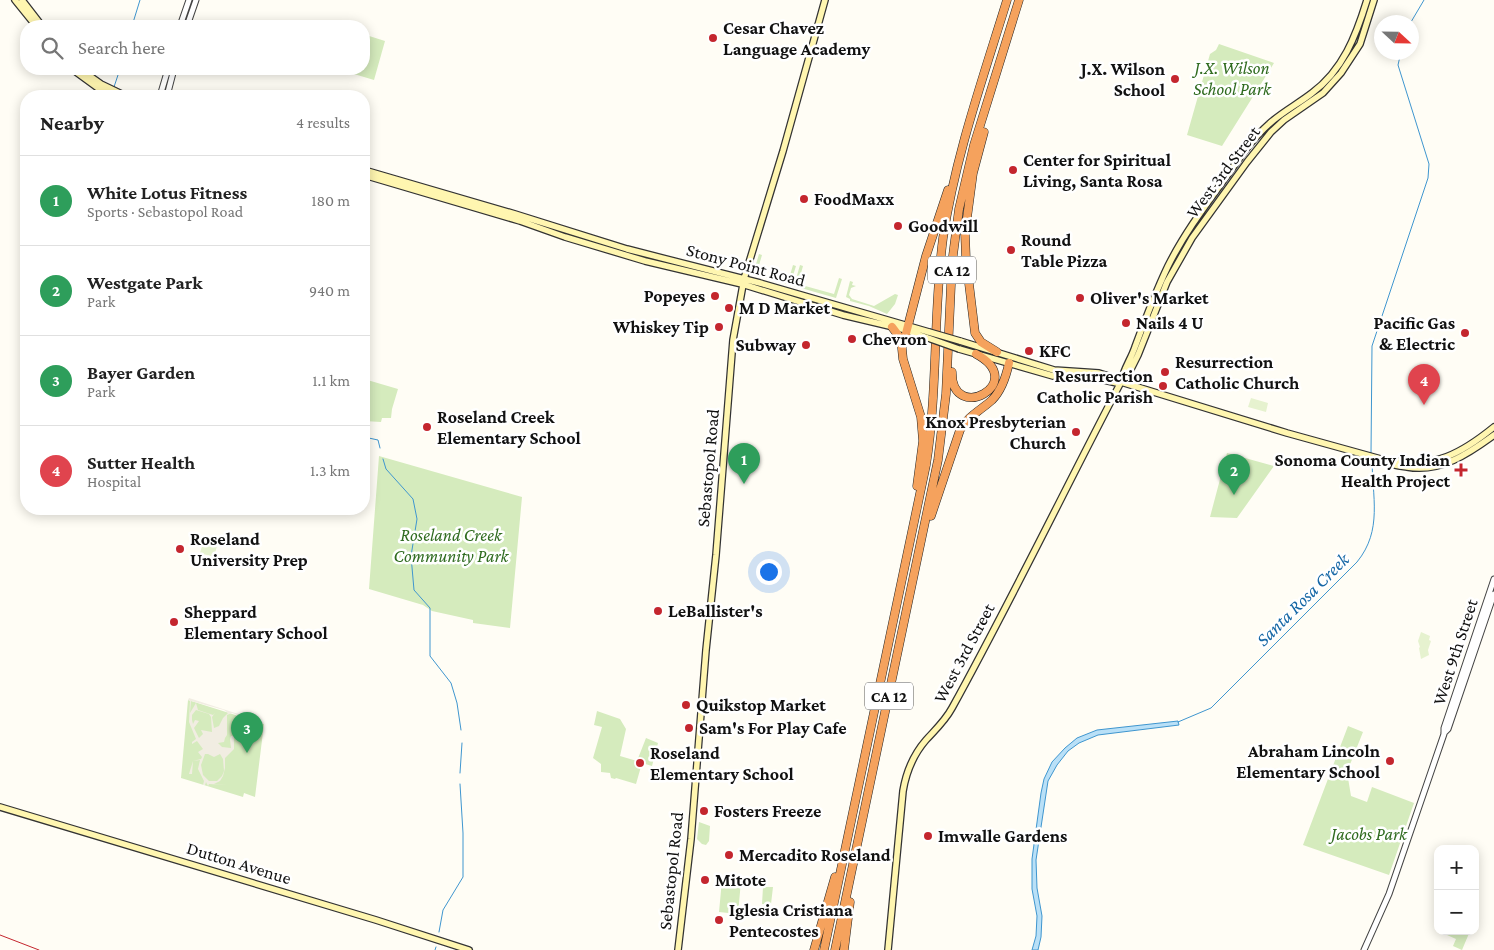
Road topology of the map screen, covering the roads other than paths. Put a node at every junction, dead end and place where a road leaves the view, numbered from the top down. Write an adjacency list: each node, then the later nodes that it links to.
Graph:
1 (15, 0): 10 (main road)
2 (22, 0): 11 (main road)
3 (189, 0): 12 (street)
4 (196, 0): 13 (street)
5 (825, 0): 28 (main road, Sebastopol Road)
6 (1007, 0): 23 (highway, CA 12)
7 (1019, 0): 14 (highway, CA 12)
8 (1367, 0): 37 (main road, West 3rd Street)
9 (1374, 0): 37 (main road, West 3rd Street)
10 (31, 20)
11 (37, 20)
12 (182, 20)
13 (189, 20)
14 (1008, 34): 29 (highway, CA 12); 33 (highway)
15 (80, 75): 19 (main road)
16 (88, 75): 20 (main road)
17 (166, 75): 21 (street)
18 (172, 75): 22 (street)
19 (102, 90)
20 (114, 90)
21 (162, 90)
22 (169, 90)
23 (960, 155): 31 (highway); 42 (highway, CA 12)
24 (370, 172): 26 (main road, Stony Point Road)
25 (370, 177): 27 (main road, Stony Point Road)
26 (700, 267): 27 (main road); 28 (main road, Stony Point Road)
27 (683, 269): 28 (main road, Stony Point Road)
28 (743, 281): 30 (main road, Stony Point Road); 31 (main road, Stony Point Road); 50 (main road, Sebastopol Road)
29 (950, 311): 34 (highway); 41 (highway, CA 12)
30 (892, 327): 31 (main road, Stony Point Road); 36 (highway)
31 (907, 328): 32 (main road, Stony Point Road); 36 (highway)
32 (928, 335): 33 (main road, Stony Point Road, bridge); 34 (main road, Stony Point Road, bridge)
33 (997, 352): 37 (main road, Stony Point Road)
34 (976, 354): 35 (main road, Stony Point Road)
35 (1009, 363): 37 (main road, Stony Point Road); 41 (highway)
36 (907, 371): 42 (highway)
37 (1121, 382): 40 (main road, Stony Point Road); 55 (main road, West 3rd Street)
38 (1494, 427): 40 (main road, Stony Point Road)
39 (1494, 435): 40 (main road, Stony Point Road)
40 (1388, 461)
41 (920, 546): 48 (highway, CA 12)
42 (908, 553): 47 (highway, CA 12)
43 (1494, 579): 45 (street, West 9th Street)
44 (1494, 594): 45 (street, West 9th Street)
45 (1444, 734): 56 (street, West 9th Street)
46 (0, 807): 49 (main road, Dutton Avenue)
47 (847, 842): 51 (highway); 52 (highway, CA 12)
48 (857, 845): 53 (highway, CA 12); 54 (highway)
49 (469, 950)
50 (678, 950)
51 (814, 950)
52 (824, 950)
53 (835, 950)
54 (844, 950)
55 (888, 950)
56 (1364, 950)

